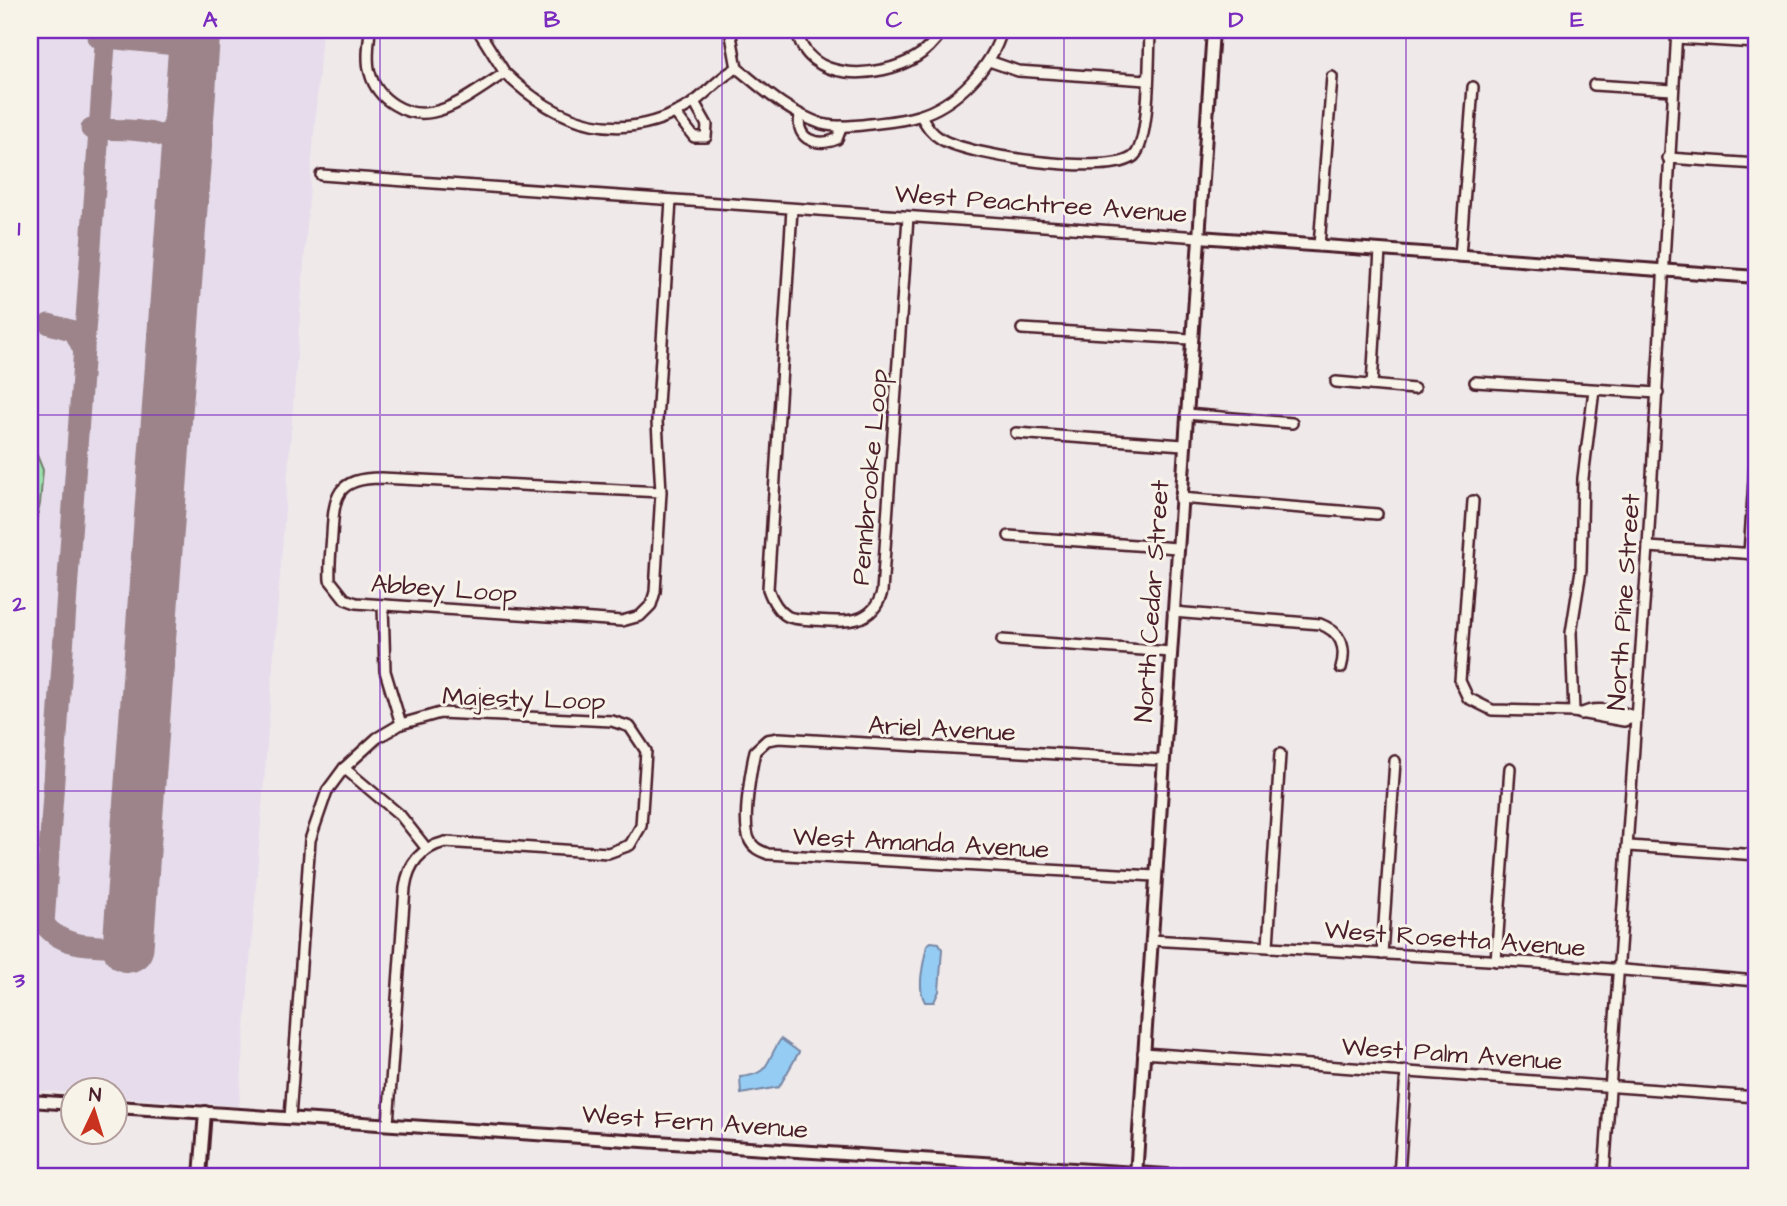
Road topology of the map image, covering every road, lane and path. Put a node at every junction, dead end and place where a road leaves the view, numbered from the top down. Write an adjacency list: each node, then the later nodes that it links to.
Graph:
1 (370, 30): 15 (street)
2 (478, 30): 15 (street)
3 (605, 30): 4 (street)
4 (623, 30)
5 (730, 30): 14 (street)
6 (797, 30): 7 (street)
7 (943, 30)
8 (1002, 30): 13 (street)
9 (1150, 30): 17 (street)
10 (1213, 30): 32 (street, North Cedar Street)
11 (1677, 34): 12 (street); 20 (street, North Pine Street)
12 (1757, 43)
13 (989, 61): 17 (street); 24 (street)
14 (737, 68): 21 (street); 23 (street)
15 (505, 73): 22 (street)
16 (1332, 77): 33 (street)
17 (1146, 80): 24 (street)
18 (1594, 85): 20 (street)
19 (1472, 87): 35 (street)
20 (1672, 90): 26 (street, North Pine Street)
21 (694, 102): 22 (street); 22 (street)
22 (675, 113)
23 (800, 116): 25 (street); 25 (street)
24 (921, 116): 25 (street)
25 (842, 126)
26 (1668, 158): 27 (street); 36 (street, North Pine Street)
27 (1757, 164)
28 (321, 175): 29 (street, West Peachtree Avenue)
29 (671, 200): 30 (street, West Peachtree Avenue); 51 (street, Abbey Loop)
30 (792, 209): 31 (street, West Peachtree Avenue); 31 (street, Pennbrooke Loop)
31 (908, 217): 32 (street, West Peachtree Avenue)
32 (1199, 237): 33 (street, West Peachtree Avenue); 39 (street, North Cedar Street)
33 (1320, 246): 34 (street, West Peachtree Avenue)
34 (1380, 250): 35 (street, West Peachtree Avenue); 42 (street)
35 (1460, 256): 36 (street, West Peachtree Avenue)
36 (1665, 270): 37 (street, West Peachtree Avenue); 45 (street, North Pine Street)
37 (1757, 277)
38 (1022, 330): 39 (street)
39 (1190, 339): 46 (street, North Cedar Street)
40 (1336, 382): 42 (street)
41 (1475, 382): 44 (street)
42 (1372, 385): 43 (street)
43 (1414, 389)
44 (1594, 390): 45 (street); 64 (street)
45 (1658, 393): 56 (street, North Pine Street)
46 (1186, 414): 47 (street); 50 (street, North Cedar Street)
47 (1292, 423)
48 (1016, 433): 50 (street)
49 (1757, 436): 58 (street)
50 (1183, 445): 52 (street, North Cedar Street)
51 (661, 492): 59 (street, Abbey Loop); 59 (street, Abbey Loop)
52 (1180, 498): 54 (street); 57 (street, North Cedar Street)
53 (1473, 501): 64 (street)
54 (1377, 514)
55 (1009, 536): 57 (street)
56 (1648, 547): 58 (street); 65 (street, North Pine Street)
57 (1177, 548): 60 (street, North Cedar Street)
58 (1753, 554)
59 (383, 605): 66 (street)
60 (1173, 612): 62 (street, North Cedar Street); 63 (street)
61 (1002, 640): 62 (street)
62 (1171, 652): 68 (street, North Cedar Street)
63 (1341, 668)
64 (1577, 713): 65 (street)
65 (1636, 717): 73 (street, North Pine Street)
66 (401, 724): 70 (street, Majesty Loop); 74 (street, Majesty Loop)
67 (1280, 754): 78 (street)
68 (1163, 760): 72 (street, Ariel Avenue); 76 (street, North Cedar Street)
69 (1395, 761): 79 (street)
70 (344, 768): 74 (street); 91 (street, Majesty Loop)
71 (1510, 768): 80 (street)
72 (750, 781): 76 (street, West Amanda Avenue)
73 (1629, 846): 75 (street); 81 (street, North Pine Street)
74 (427, 849): 92 (street)
75 (1757, 855)
76 (1154, 876): 77 (street, North Cedar Street)
77 (1151, 940): 78 (street, West Rosetta Avenue); 83 (street, North Cedar Street)
78 (1268, 946): 79 (street, West Rosetta Avenue)
79 (1382, 954): 80 (street, West Rosetta Avenue)
80 (1496, 961): 81 (street, West Rosetta Avenue)
81 (1621, 970): 82 (street, West Rosetta Avenue); 85 (street, North Pine Street)
82 (1757, 981)
83 (1143, 1053): 84 (street, West Palm Avenue); 93 (street, North Cedar Street)
84 (1406, 1071): 85 (street, West Palm Avenue); 96 (street)
85 (1610, 1086): 86 (street, West Palm Avenue); 97 (street, North Pine Street)
86 (1757, 1097)
87 (30, 1101): 88 (street)
88 (60, 1103)
89 (130, 1108): 90 (street, West Fern Avenue)
90 (205, 1112): 91 (street, West Fern Avenue); 94 (street)
91 (290, 1118): 92 (street, West Fern Avenue)
92 (388, 1124): 93 (street, West Fern Avenue)
93 (1136, 1175): 95 (street, West Fern Avenue)
94 (200, 1176)
95 (1183, 1176)
96 (1399, 1176)
97 (1604, 1176)

